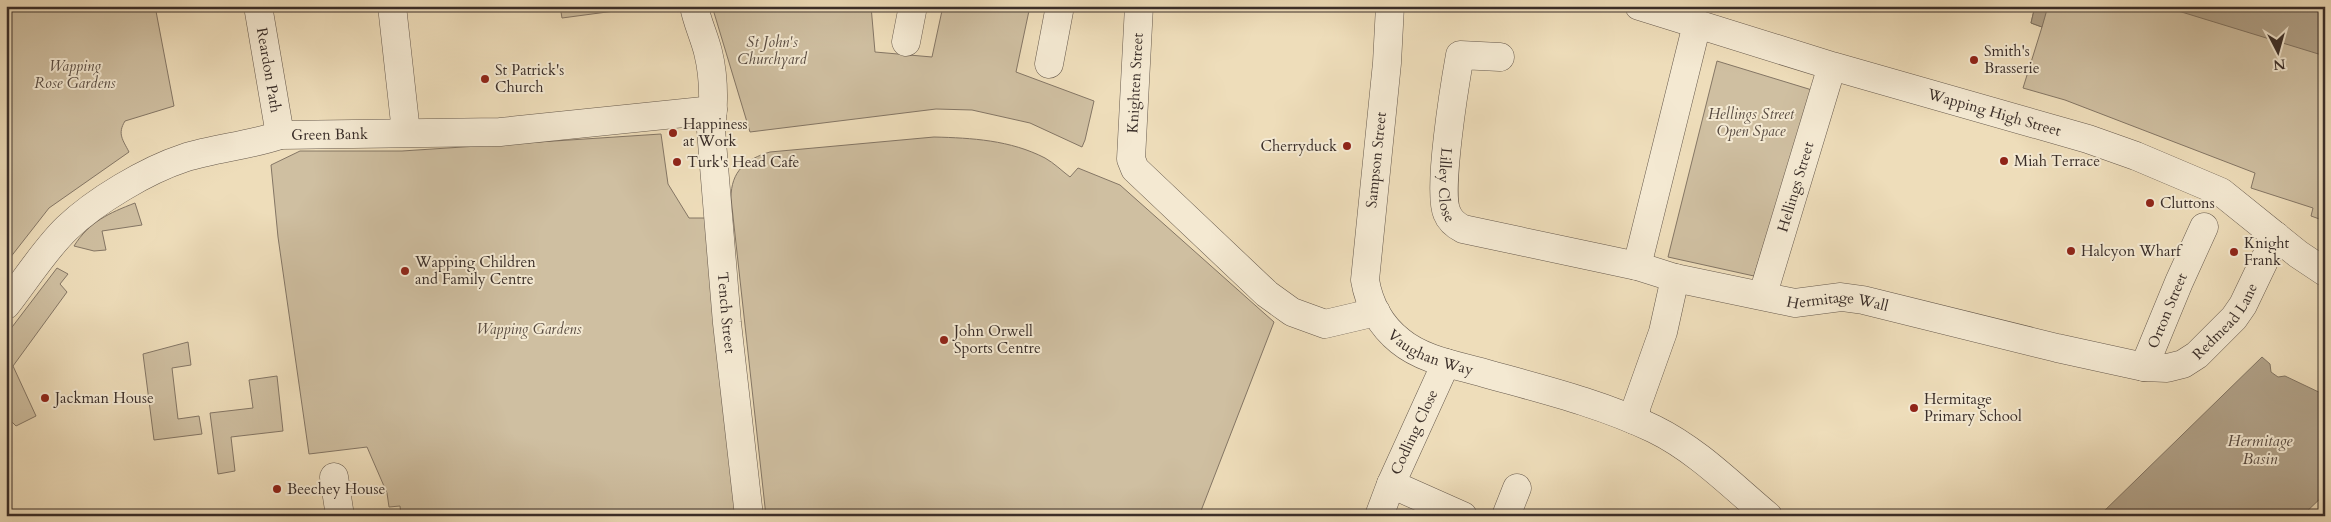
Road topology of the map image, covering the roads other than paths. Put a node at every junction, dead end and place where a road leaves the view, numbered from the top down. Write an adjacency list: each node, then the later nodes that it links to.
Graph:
1 (258, 6): 16 (street, Reardon Path)
2 (392, 6): 15 (street)
3 (694, 6): 14 (street, Tench Street)
4 (914, 6): 10 (street)
5 (1060, 6): 12 (street)
6 (1139, 6): 17 (street, Knighten Street)
7 (1390, 6): 25 (street, Sampson Street)
8 (1639, 6): 9 (street, Wapping High Street)
9 (1696, 24): 19 (street, Wapping High Street); 20 (street)
10 (906, 42)
11 (1500, 57): 20 (street, Lilley Close)
12 (1049, 64)
13 (1828, 79): 23 (street, Hellings Street)
14 (713, 110): 15 (street, Green Bank); 34 (street, Tench Street)
15 (406, 132): 16 (street, Green Bank)
16 (280, 135): 24 (street, Green Bank)
17 (1131, 160): 25 (street, Vaughan Way)
18 (2204, 227): 27 (street, Orton Street)
19 (2276, 236): 21 (street, Wapping High Street); 27 (street, Redmead Lane)
20 (1637, 266): 22 (street, Lilley Close)
21 (2325, 272)
22 (1675, 278): 23 (street, Hermitage Wall); 28 (street)
23 (1763, 294): 27 (street, Hermitage Wall)
24 (6, 306)
25 (1376, 312): 26 (street, Vaughan Way)
26 (1446, 363): 28 (street, Vaughan Way); 30 (street, Codling Close)
27 (2144, 366)
28 (1634, 420): 32 (street, Vaughan Way)
29 (334, 477): 33 (street)
30 (1391, 484): 35 (street); 36 (street, Codling Close)
31 (1517, 488): 37 (street)
32 (1757, 512)
33 (340, 516)
34 (749, 516)
35 (1379, 516)
36 (1463, 516)
37 (1506, 516)

